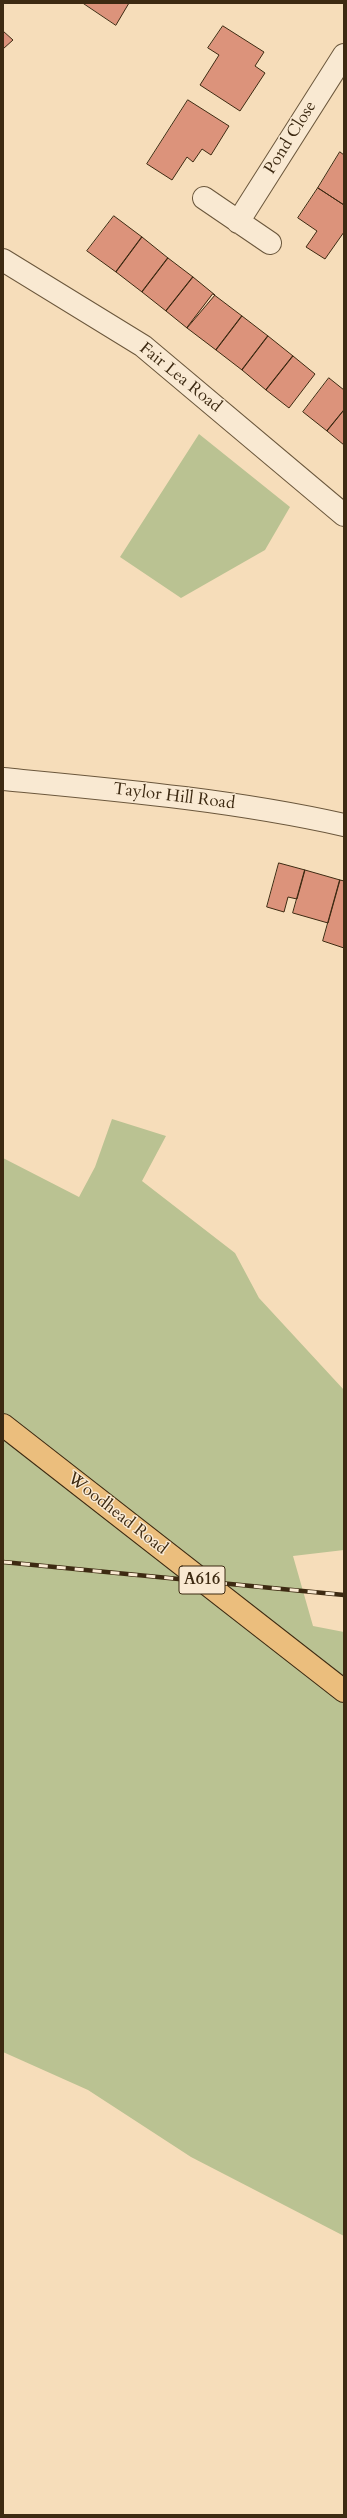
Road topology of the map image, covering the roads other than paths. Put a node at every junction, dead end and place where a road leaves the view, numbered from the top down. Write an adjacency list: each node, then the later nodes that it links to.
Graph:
1 (344, 55): 3 (street, Pond Close)
2 (204, 198): 3 (street)
3 (238, 222): 4 (street)
4 (270, 243)
5 (3, 260): 6 (street, Fair Lea Road)
6 (344, 515)
7 (3, 779): 8 (street, Taylor Hill Road)
8 (344, 825)
9 (3, 1425): 10 (main road, Woodhead Road / A616)
10 (344, 1691)

